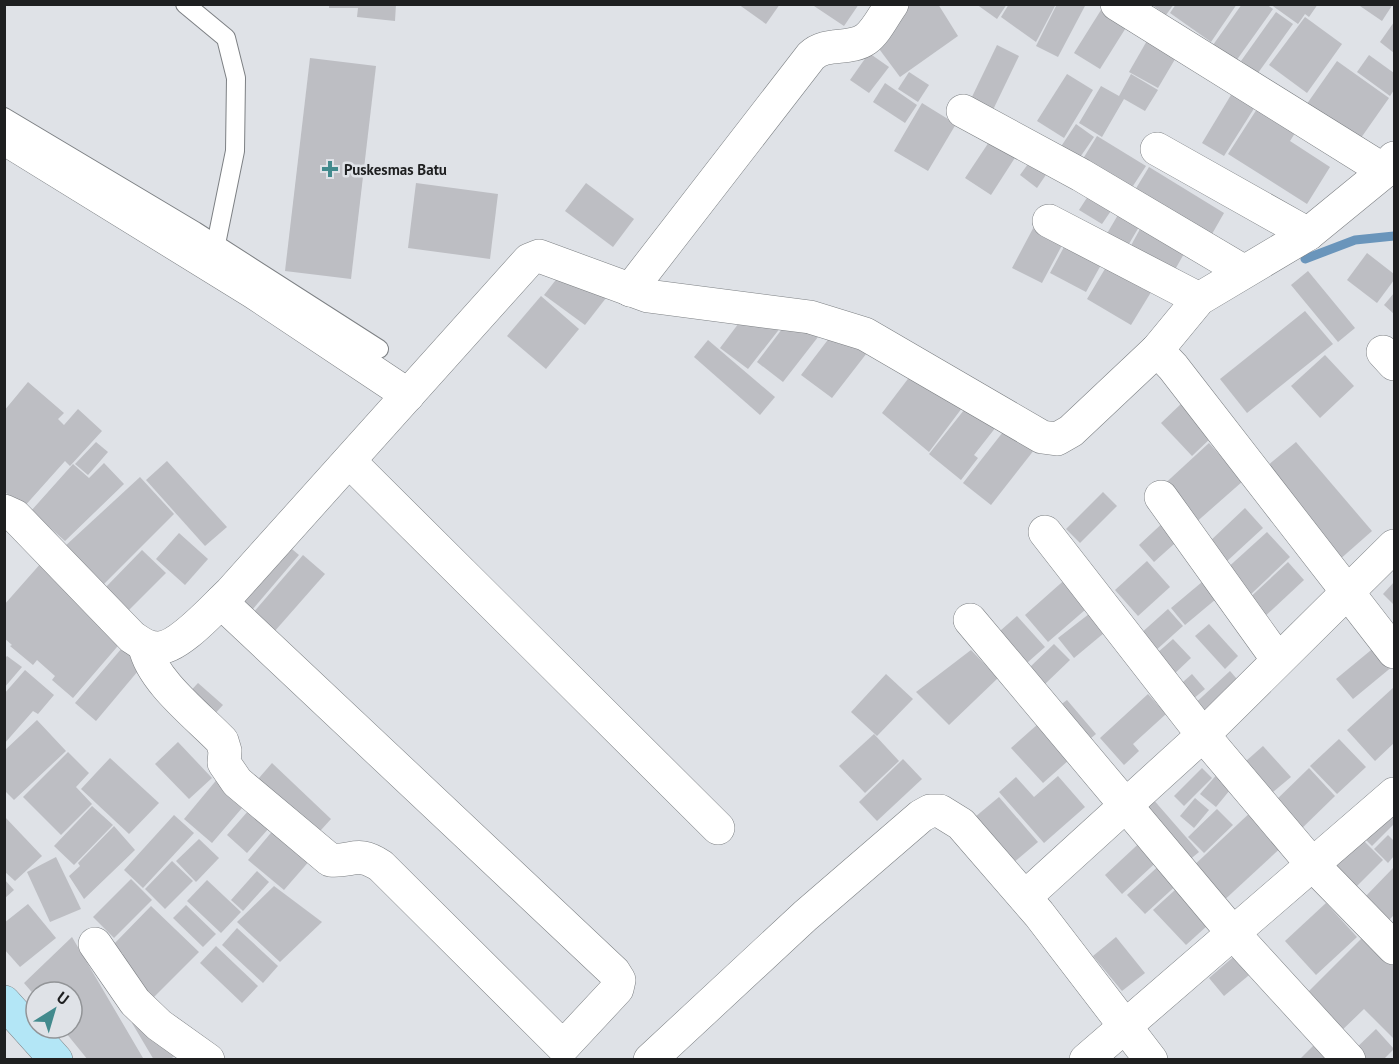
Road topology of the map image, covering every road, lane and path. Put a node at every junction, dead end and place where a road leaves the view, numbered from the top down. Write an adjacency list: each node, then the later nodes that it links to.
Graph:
1 (186, 4): 11 (lane)
2 (892, 4): 13 (street)
3 (1117, 4): 8 (street)
4 (963, 111): 12 (street)
5 (4, 117): 11 (lane)
6 (4, 138): 17 (street)
7 (1157, 149): 10 (street)
8 (1390, 165): 10 (street)
9 (1049, 221): 14 (street)
10 (1308, 234): 12 (street)
11 (216, 244): 15 (lane)
12 (1243, 271): 14 (street)
13 (630, 290): 16 (street); 17 (street)
14 (1199, 299): 16 (street)
15 (379, 349)
16 (1157, 350): 23 (street)
17 (408, 395): 18 (street)
18 (349, 461): 24 (street); 32 (street)
19 (1161, 497): 28 (street)
20 (4, 511): 26 (street)
21 (1045, 532): 29 (street)
22 (1395, 546): 23 (street)
23 (1348, 592): 27 (street); 28 (street)
24 (221, 602): 26 (street); 26 (street)
25 (970, 620): 31 (street)
26 (145, 646)
27 (1395, 652)
28 (1278, 660): 29 (street)
29 (1203, 735): 31 (street); 33 (street)
30 (1395, 794): 33 (street)
31 (1126, 807): 34 (street); 35 (street)
32 (718, 828)
33 (1312, 864): 35 (street); 37 (street)
34 (1025, 897): 39 (street); 42 (street)
35 (1233, 933): 39 (street); 45 (street)
36 (96, 944): 41 (street)
37 (1395, 948)
38 (4, 1002): 40 (main road)
39 (1126, 1028): 43 (street); 44 (street)
40 (56, 1059)
41 (208, 1059)
42 (650, 1059)
43 (1086, 1059)
44 (1151, 1059)
45 (1349, 1059)

